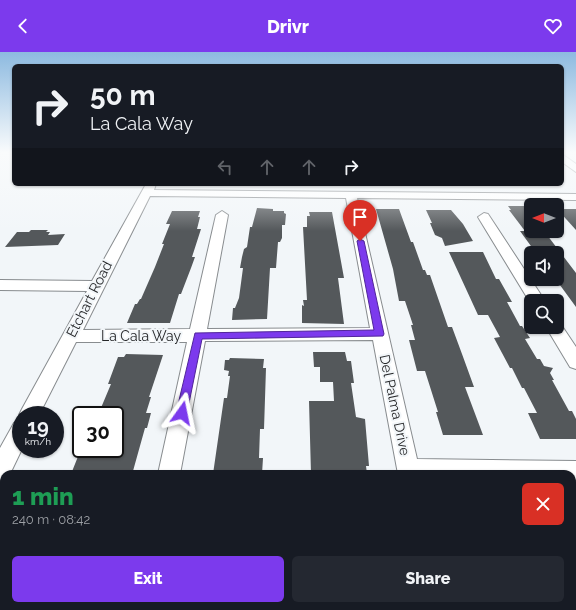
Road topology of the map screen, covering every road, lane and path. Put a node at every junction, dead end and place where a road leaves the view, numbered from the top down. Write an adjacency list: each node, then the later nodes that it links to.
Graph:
1 (472, 186): 4 (street)
2 (148, 189): 3 (street); 9 (street, Etchart Road)
3 (351, 195): 4 (street); 11 (street, Del Palma Drive)
4 (479, 196): 5 (street)
5 (576, 197)
6 (222, 216): 14 (street)
7 (484, 217): 10 (street)
8 (0, 285): 9 (street)
9 (96, 286): 13 (street, Etchart Road)
10 (533, 294)
11 (380, 334): 14 (street, La Cala Way); 20 (street, Del Palma Drive)
12 (558, 334): 15 (street)
13 (70, 336): 14 (street, La Cala Way); 16 (street, Etchart Road)
14 (198, 336): 19 (street)
15 (576, 362)
16 (34, 406)
17 (12, 447): 18 (street)
18 (0, 470)
19 (170, 470)
20 (409, 470)

